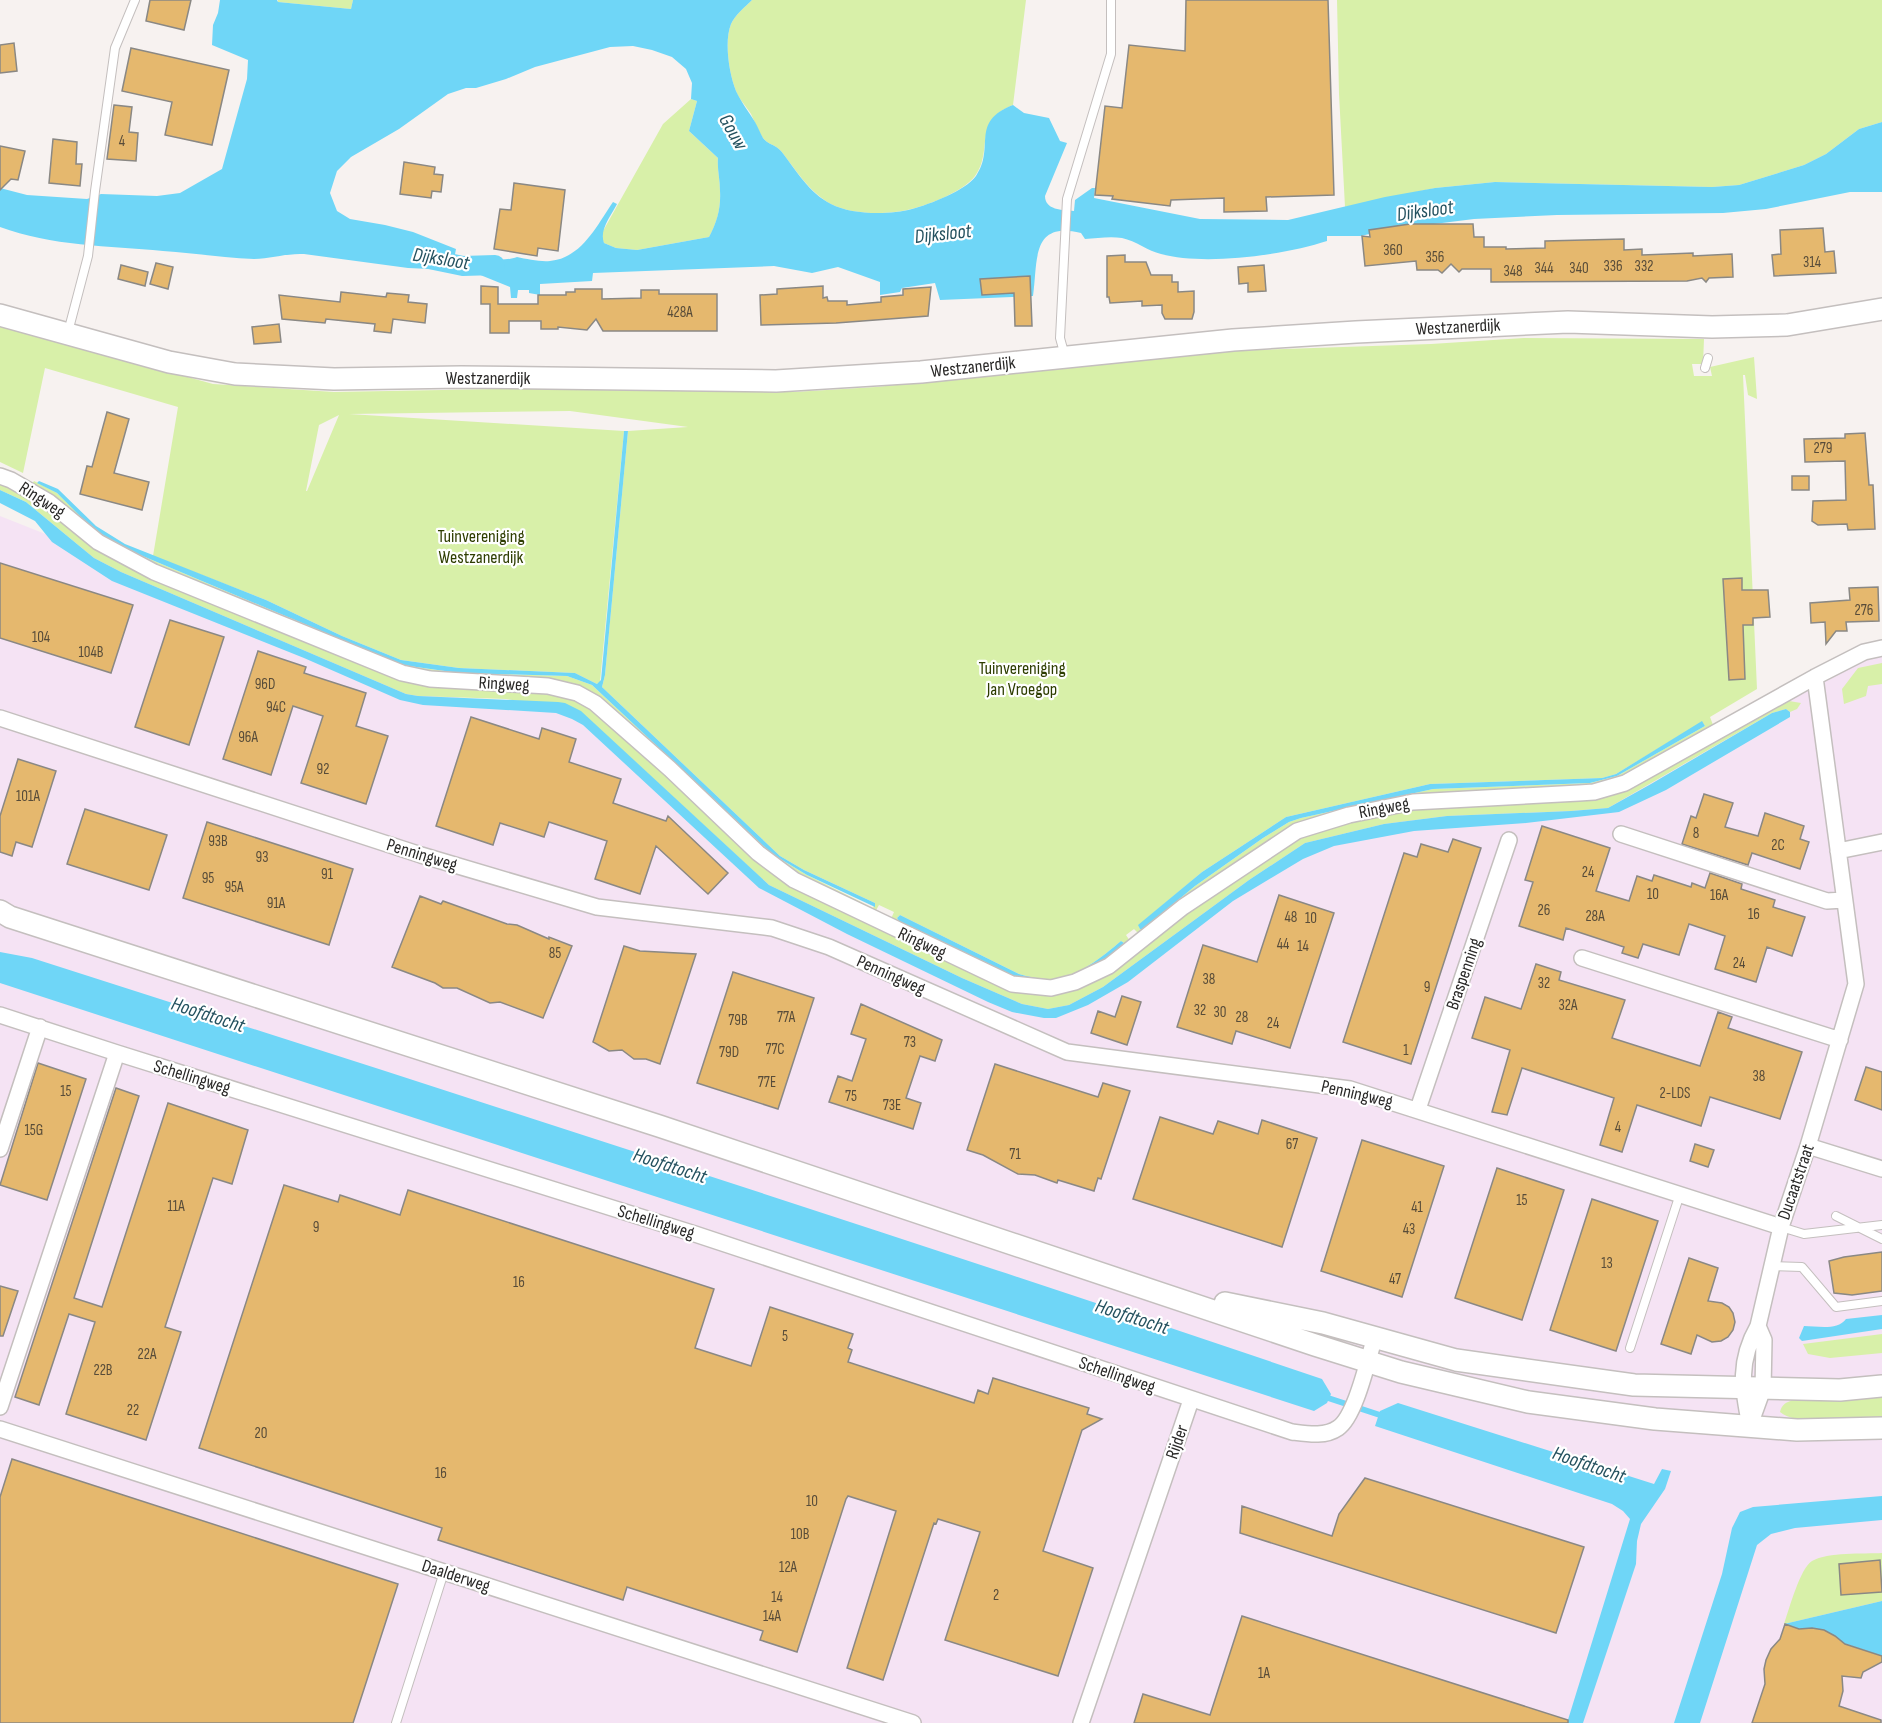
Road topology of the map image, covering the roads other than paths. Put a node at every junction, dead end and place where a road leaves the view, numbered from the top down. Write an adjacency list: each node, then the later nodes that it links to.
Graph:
1 (135, 0): 5 (lane)
2 (1112, 0): 6 (lane)
3 (1882, 309): 6 (main road, Westzanerdijk)
4 (0, 315): 5 (main road, Westzanerdijk)
5 (67, 335): 6 (main road, Westzanerdijk)
6 (1066, 357)
7 (1708, 358): 8 (lane)
8 (1705, 368)
9 (0, 476): 11 (street, Ringweg)
10 (1882, 648): 11 (street, Ringweg)
11 (1815, 677): 16 (street, Ducaatstraat)
12 (0, 718): 24 (street, Penningweg)
13 (1621, 834): 17 (street)
14 (1509, 840): 24 (street, Braspenning)
15 (1882, 842): 16 (street)
16 (1838, 851): 17 (street, Ducaatstraat)
17 (1844, 900): 22 (street, Ducaatstraat)
18 (3, 915): 36 (main road)
19 (1582, 958): 22 (street)
20 (0, 1015): 21 (street, Schellingweg)
21 (39, 1027): 23 (street, Schellingweg); 26 (street)
22 (1840, 1040): 25 (street, Ducaatstraat)
23 (117, 1053): 44 (street, Schellingweg); 45 (street)
24 (1418, 1109): 28 (street, Penningweg)
25 (1808, 1146): 27 (street); 31 (street, Ducaatstraat)
26 (0, 1149)
27 (1882, 1169)
28 (1680, 1194): 31 (street, Penningweg); 40 (lane)
29 (1836, 1216): 32 (lane)
30 (1882, 1225): 32 (lane)
31 (1780, 1227): 32 (lane); 35 (street, Ducaatstraat)
32 (1862, 1228): 33 (lane); 34 (lane)
33 (1882, 1231)
34 (1882, 1239)
35 (1771, 1266): 37 (lane); 38 (street, Ducaatstraat)
36 (1139, 1286): 39 (main road); 41 (main road)
37 (1882, 1301)
38 (1758, 1326): 43 (street, Ducaatstraat); 43 (street, Ducaatstraat)
39 (1375, 1337): 41 (street); 43 (main road)
40 (1630, 1348)
41 (1367, 1362): 44 (street); 46 (main road)
42 (1882, 1386): 43 (main road)
43 (1753, 1389): 46 (street, Ducaatstraat)
44 (1191, 1400): 52 (street, Rijder)
45 (0, 1407)
46 (1750, 1425): 47 (main road)
47 (1882, 1428)
48 (0, 1429): 49 (street, Daalderweg)
49 (444, 1572): 50 (lane); 51 (street, Daalderweg)
50 (396, 1723)
51 (913, 1723)
52 (1081, 1723)

